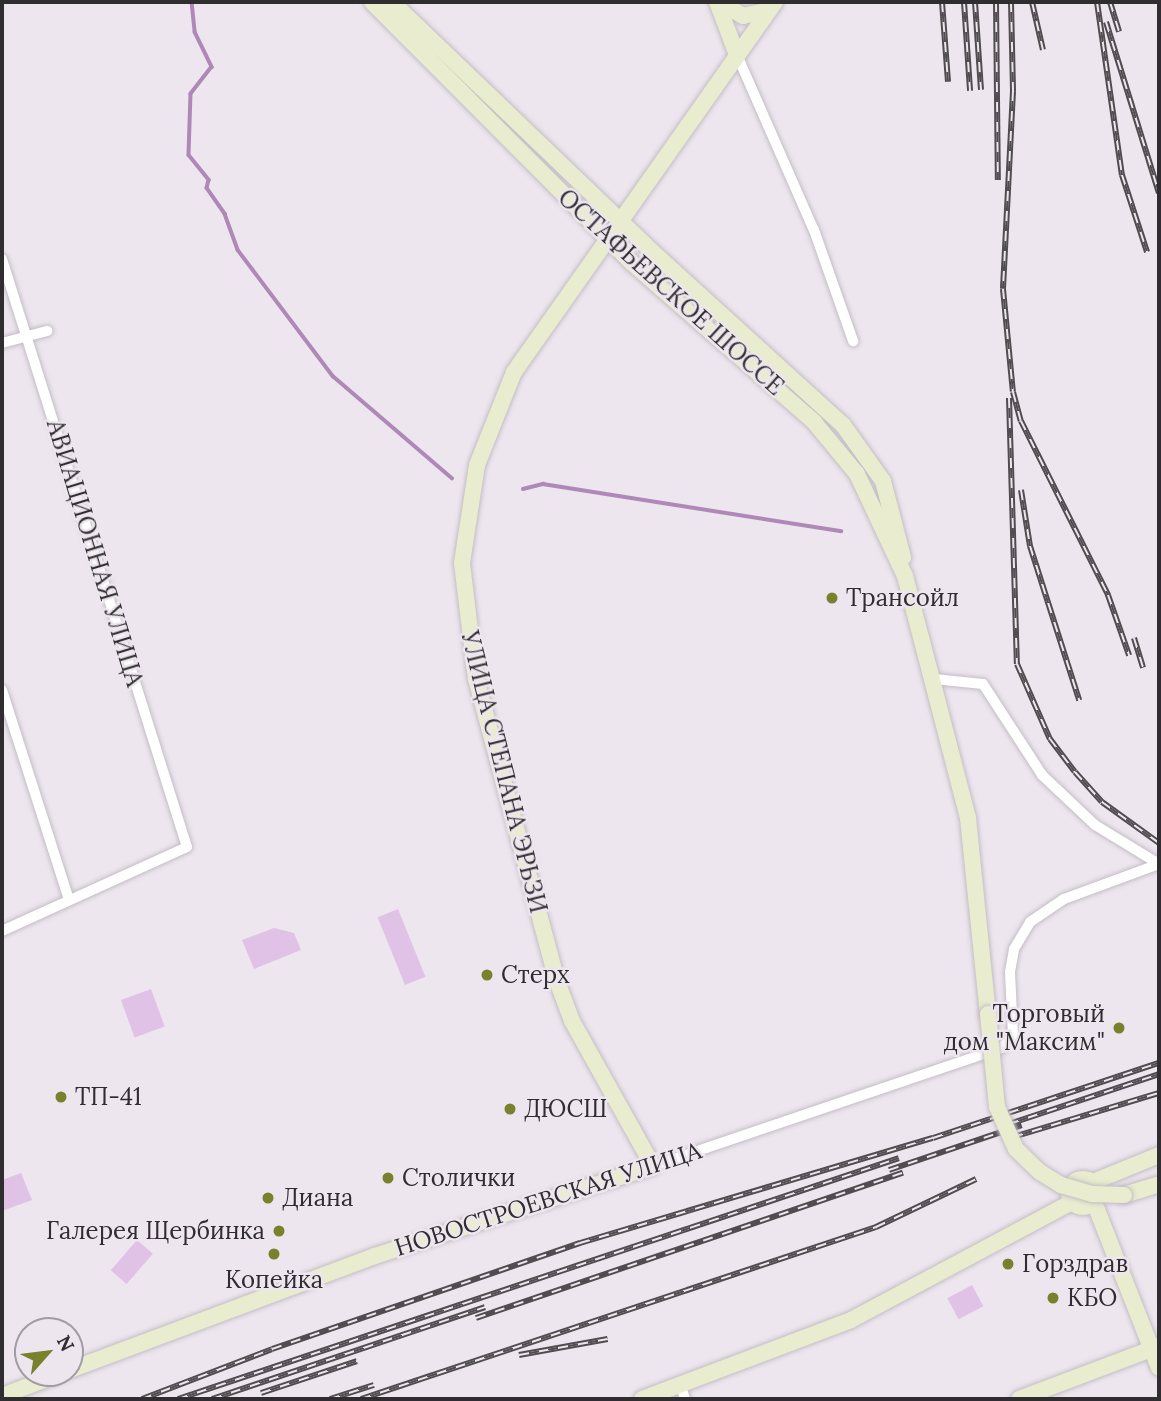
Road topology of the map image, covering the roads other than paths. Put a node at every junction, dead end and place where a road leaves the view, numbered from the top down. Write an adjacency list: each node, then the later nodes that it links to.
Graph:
1 (372, 2): 7 (main road, ОСТАФЬЕВСКОЕ ШОССЕ)
2 (392, 2): 6 (main road, ОСТАФЬЕВСКОЕ ШОССЕ)
3 (718, 2): 4 (main road); 5 (main road)
4 (772, 6): 5 (main road, УЛИЦА СТЕПАНА ЭРЬЗИ)
5 (737, 55): 6 (main road, УЛИЦА СТЕПАНА ЭРЬЗИ); 11 (street)
6 (618, 220): 7 (main road, УЛИЦА СТЕПАНА ЭРЬЗИ); 13 (main road, ОСТАФЬЕВСКОЕ ШОССЕ)
7 (606, 237): 13 (main road, ОСТАФЬЕВСКОЕ ШОССЕ); 20 (main road, УЛИЦА СТЕПАНА ЭРЬЗИ)
8 (2, 259): 10 (street, АВИАЦИОННАЯ УЛИЦА)
9 (47, 331): 10 (street)
10 (27, 335): 12 (street); 17 (street, АВИАЦИОННАЯ УЛИЦА)
11 (853, 341)
12 (2, 343)
13 (905, 576): 14 (main road, ОСТАФЬЕВСКОЕ ШОССЕ)
14 (934, 679): 16 (street); 22 (main road, ОСТАФЬЕВСКОЕ ШОССЕ, bridge)
15 (2, 690): 17 (street)
16 (1159, 864): 20 (street, НОВОСТРОЕВСКАЯ УЛИЦА)
17 (69, 900): 18 (street)
18 (2, 931)
19 (1159, 1155): 21 (main road)
20 (653, 1166): 26 (main road, НОВОСТРОЕВСКАЯ УЛИЦА)
21 (1093, 1182): 23 (main road); 24 (main road)
22 (1159, 1184)
23 (1072, 1202): 24 (main road); 29 (main road)
24 (1094, 1202): 25 (main road)
25 (1156, 1347): 27 (main road); 32 (main road)
26 (84, 1365)
27 (1159, 1368)
28 (25, 1387): 30 (main road)
29 (683, 1393): 31 (main road)
30 (2, 1396)
31 (642, 1399)
32 (1019, 1399)

